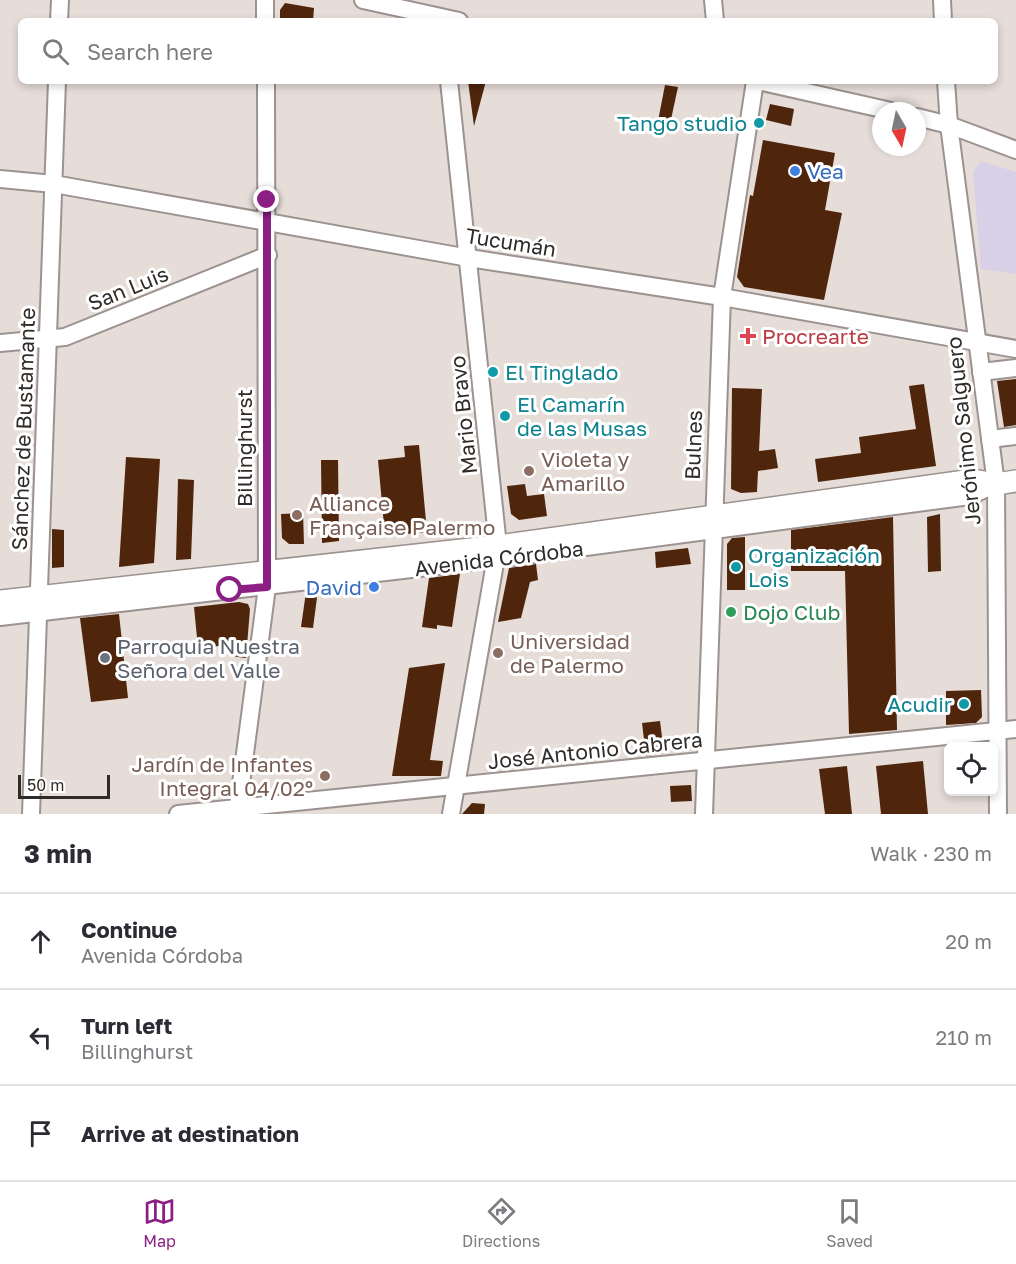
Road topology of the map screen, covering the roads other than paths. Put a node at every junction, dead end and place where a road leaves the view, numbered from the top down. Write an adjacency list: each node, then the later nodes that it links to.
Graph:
1 (60, 0): 7 (street)
2 (264, 0): 8 (street)
3 (363, 0): 9 (street)
4 (442, 0): 10 (street)
5 (713, 0): 11 (street)
6 (942, 0): 12 (street)
7 (59, 18)
8 (265, 18)
9 (438, 18)
10 (442, 18)
11 (715, 18)
12 (943, 18)
13 (57, 84): 24 (street, Sánchez de Bustamante)
14 (266, 84): 25 (street, Billinghurst)
15 (449, 84): 27 (street, Mario Bravo)
16 (757, 84): 28 (street, Bulnes)
17 (770, 84): 19 (street)
18 (946, 84): 21 (street, Jerónimo Salguero)
19 (872, 107)
20 (926, 119): 21 (street)
21 (949, 125): 22 (street); 30 (street, Jerónimo Salguero)
22 (1016, 150)
23 (0, 179): 24 (street, Tucumán)
24 (54, 184): 25 (street, Tucumán); 29 (street, Sánchez de Bustamante)
25 (267, 223): 26 (street, Billinghurst); 27 (street, Tucumán)
26 (268, 255): 29 (street, San Luis); 40 (street, Billinghurst)
27 (469, 258): 28 (street, Tucumán); 39 (street, Mario Bravo)
28 (722, 297): 30 (street, Tucumán); 38 (street, Bulnes)
29 (49, 340): 31 (street, San Luis); 42 (street, Sánchez de Bustamante)
30 (978, 342): 32 (street, Tucumán); 34 (street, Jerónimo Salguero)
31 (0, 343)
32 (1016, 350)
33 (1016, 369): 34 (street)
34 (981, 372): 36 (street, Jerónimo Salguero)
35 (1016, 436): 36 (street)
36 (990, 439): 37 (street, Jerónimo Salguero)
37 (1006, 483): 38 (main road, Avenida Córdoba); 45 (street, Jerónimo Salguero)
38 (714, 524): 39 (main road, Avenida Córdoba); 46 (street, Bulnes)
39 (498, 553): 40 (main road, Avenida Córdoba); 47 (street, Mario Bravo)
40 (267, 579): 42 (main road, Avenida Córdoba); 48 (street, Billinghurst)
41 (0, 601): 42 (main road, Avenida Córdoba)
42 (38, 605): 43 (street, Avenida Córdoba); 49 (street, Sánchez de Bustamante)
43 (0, 617)
44 (1016, 729): 45 (street, José Antonio Cabrera)
45 (998, 731): 46 (street, José Antonio Cabrera); 53 (street, Jerónimo Salguero)
46 (705, 761): 47 (street, José Antonio Cabrera); 52 (street, Bulnes)
47 (456, 786): 48 (street, José Antonio Cabrera); 51 (street, Mario Bravo)
48 (237, 810): 50 (street, José Antonio Cabrera)
49 (31, 814)
50 (178, 814)
51 (451, 814)
52 (704, 814)
53 (998, 814)

